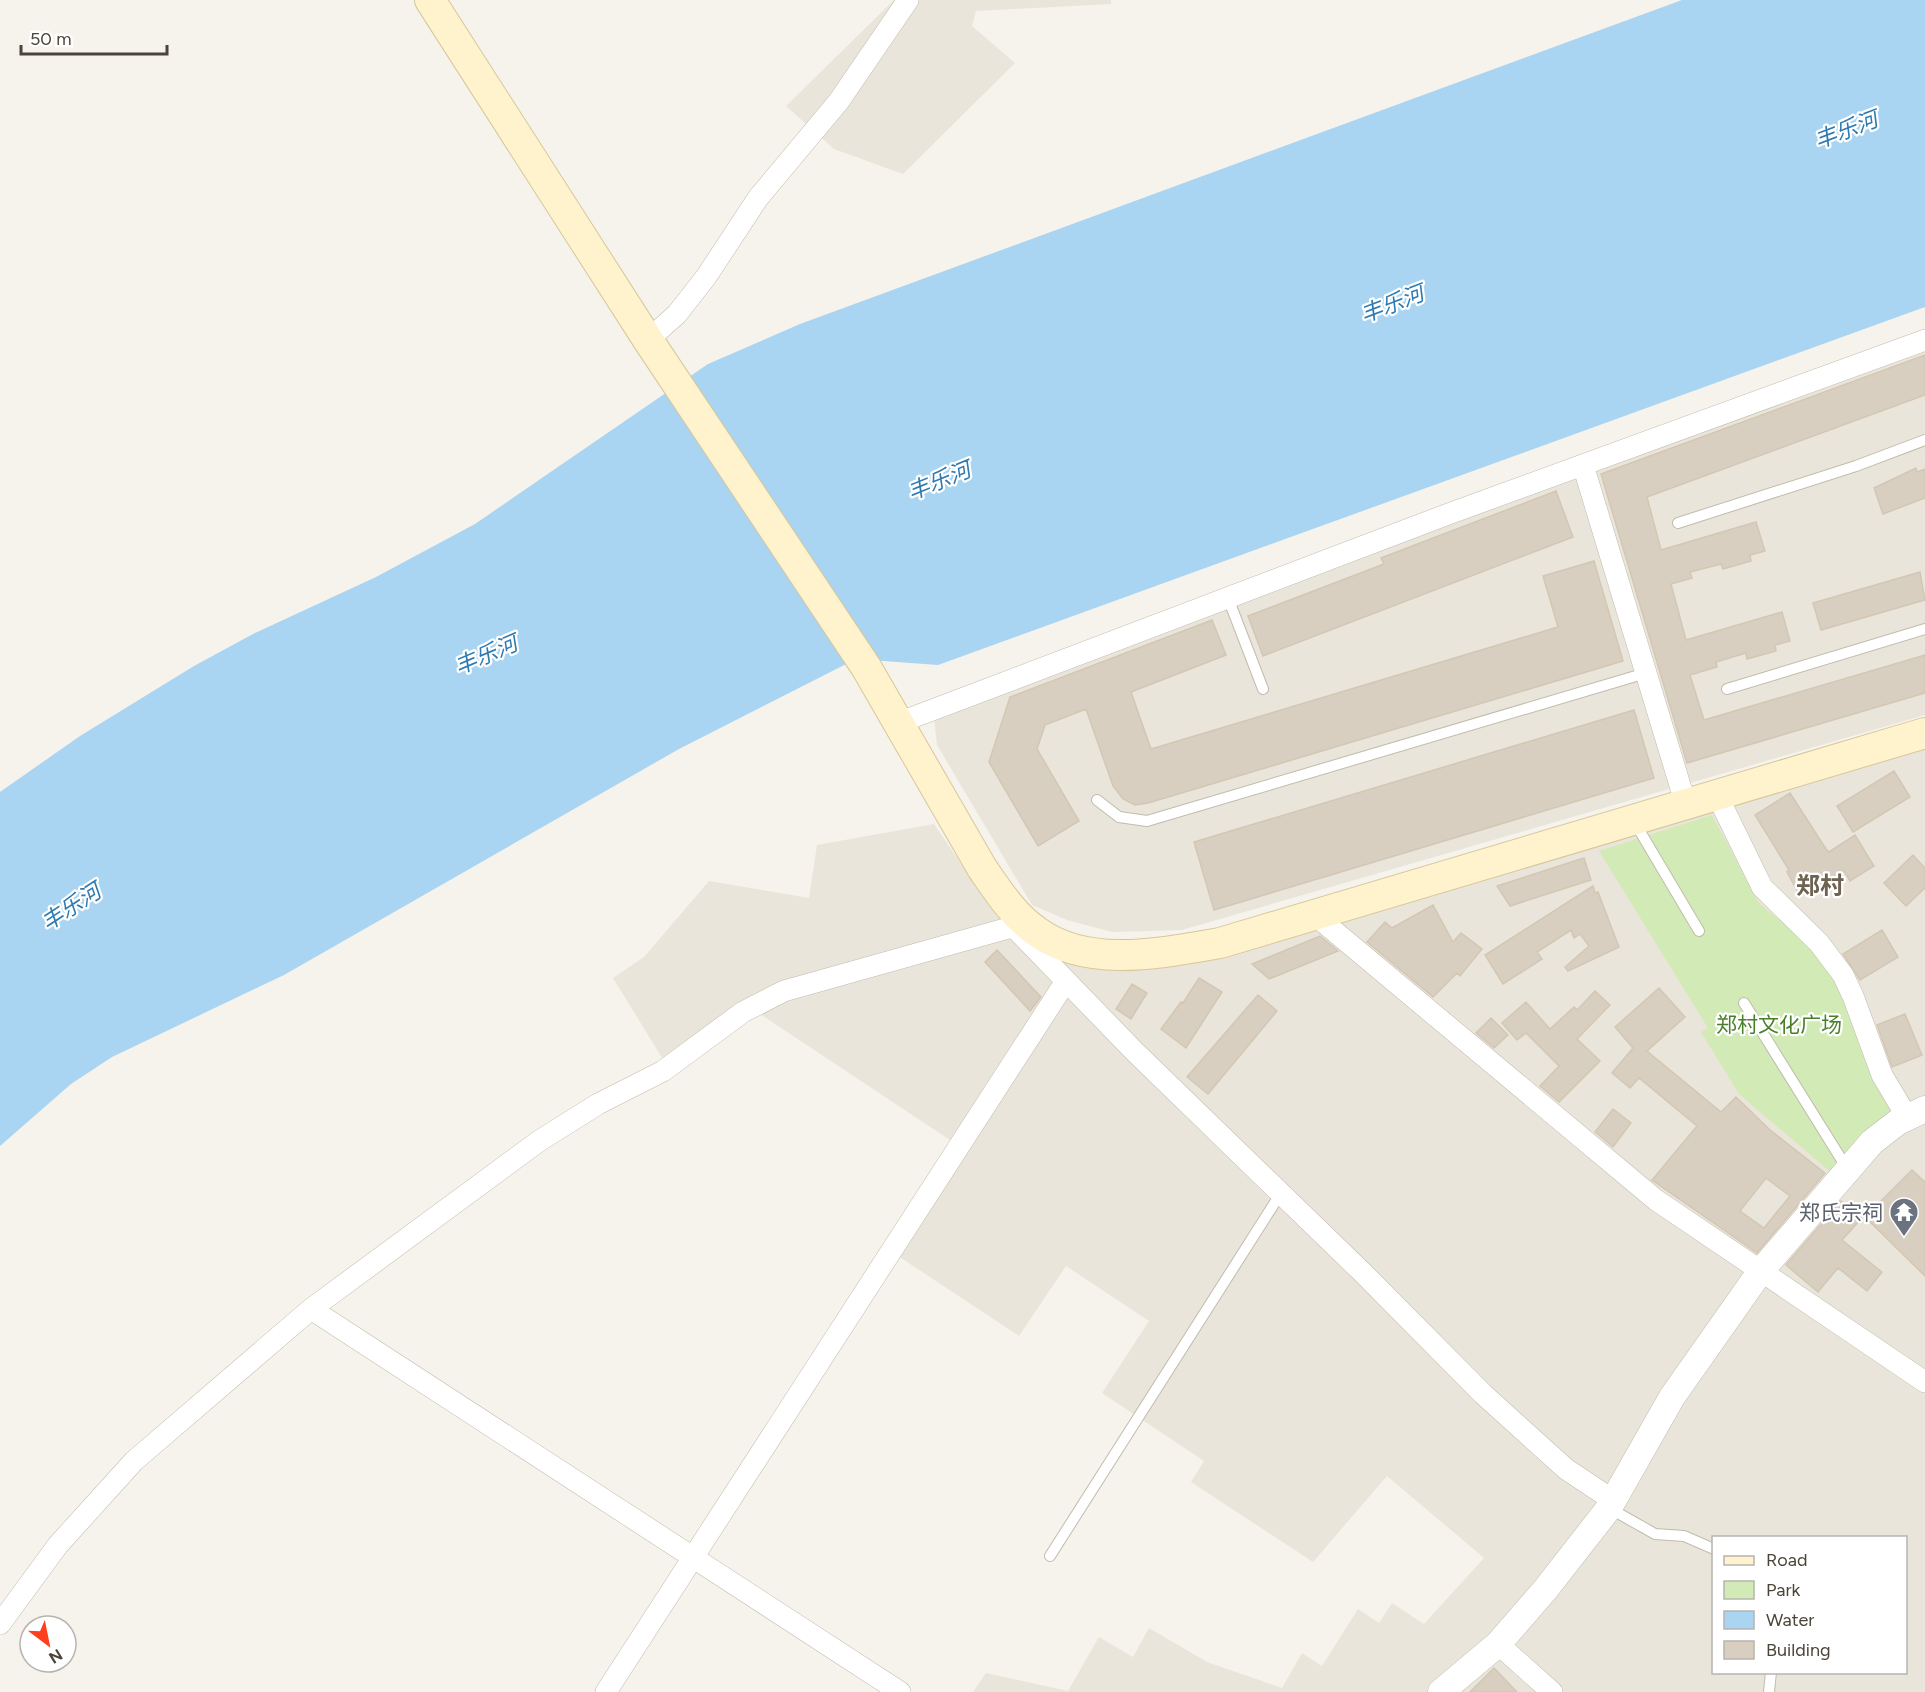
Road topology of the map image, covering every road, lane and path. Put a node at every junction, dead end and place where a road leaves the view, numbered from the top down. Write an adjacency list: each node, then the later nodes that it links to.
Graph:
1 (430, 0): 3 (main road)
2 (908, 0): 3 (street)
3 (648, 340): 13 (main road)
4 (1925, 340): 6 (street)
5 (1925, 440): 7 (lane)
6 (1583, 465): 8 (street); 10 (street)
7 (1678, 523)
8 (1228, 598): 11 (lane); 13 (street)
9 (1925, 629): 12 (lane)
10 (1646, 673): 16 (lane); 17 (street)
11 (1263, 689)
12 (1727, 689)
13 (898, 723): 19 (main road)
14 (1925, 733): 15 (main road)
15 (1718, 795): 17 (main road); 25 (street)
16 (1097, 801)
17 (1686, 805): 18 (main road)
18 (1633, 820): 20 (main road); 22 (lane)
19 (1003, 899): 20 (main road); 21 (street)
20 (1316, 916): 28 (street)
21 (1012, 927): 23 (street); 29 (street)
22 (1699, 931)
23 (1066, 981): 27 (street); 34 (street)
24 (1743, 1003): 26 (lane)
25 (1916, 1113): 26 (street)
26 (1848, 1171): 28 (street)
27 (1281, 1193): 31 (street); 33 (lane)
28 (1760, 1272): 30 (street); 31 (street)
29 (311, 1310): 34 (street); 35 (street)
30 (1925, 1382)
31 (1611, 1504): 32 (lane); 36 (street)
32 (1712, 1549)
33 (1050, 1556)
34 (693, 1558): 38 (street); 39 (street)
35 (0, 1624)
36 (1498, 1644): 40 (street); 41 (street)
37 (1771, 1674): 42 (lane)
38 (606, 1692)
39 (900, 1692)
40 (1441, 1692)
41 (1552, 1692)
42 (1769, 1692)

